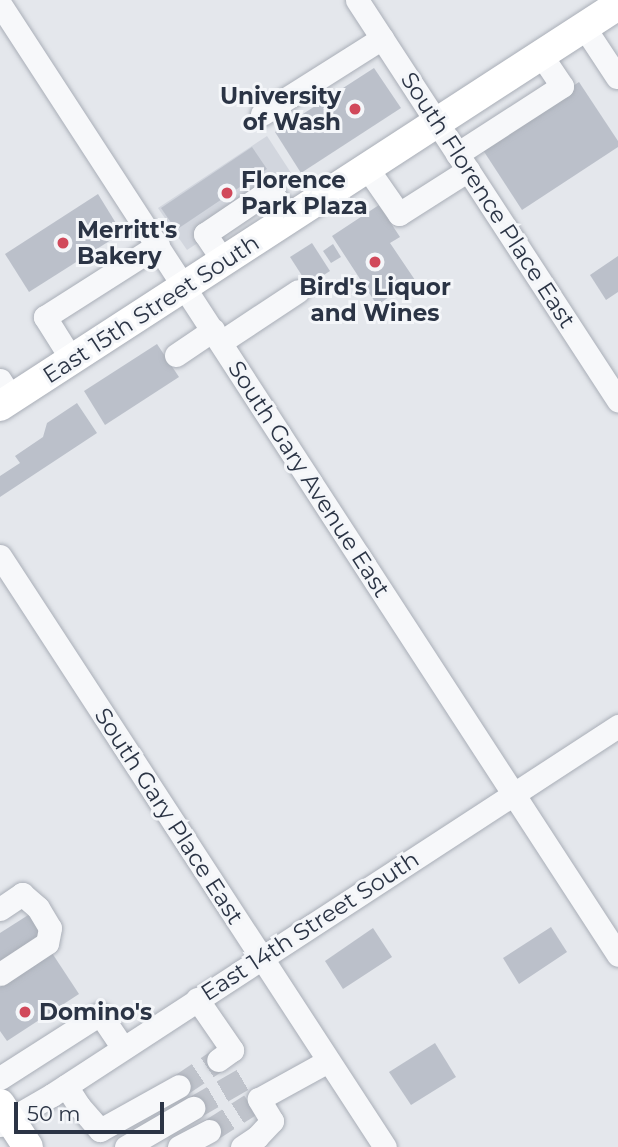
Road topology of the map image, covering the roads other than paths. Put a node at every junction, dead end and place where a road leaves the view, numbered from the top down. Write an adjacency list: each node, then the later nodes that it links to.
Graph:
1 (357, 0): 4 (street, South Florence Place East)
2 (0, 4): 11 (street, South Gary Avenue East)
3 (599, 12): 5 (main road, East 15th Street South); 6 (street)
4 (382, 38): 7 (street); 8 (street, South Florence Place East)
5 (541, 55): 8 (main road, East 15th Street South); 9 (street)
6 (617, 77)
7 (262, 114)
8 (437, 123): 9 (street, South Florence Place East); 10 (main road, East 15th Street South)
9 (463, 162): 10 (street); 18 (street, South Florence Place East)
10 (367, 168): 12 (main road, East 15th Street South)
11 (158, 245): 12 (street, South Gary Avenue East); 16 (street)
12 (185, 287): 14 (street, South Gary Avenue East); 16 (main road, East 15th Street South)
13 (298, 291): 14 (street)
14 (217, 336): 15 (street); 21 (street, South Gary Avenue East)
15 (176, 355)
16 (72, 360): 17 (main road, East 15th Street South)
17 (4, 395)
18 (618, 400)
19 (0, 556): 24 (street, South Gary Place East)
20 (618, 726): 21 (street, East 14th Street South)
21 (513, 794): 23 (street, South Gary Avenue East); 24 (street, East 14th Street South)
22 (0, 909): 25 (street)
23 (618, 955)
24 (261, 958): 26 (street, East 14th Street South); 29 (street, South Gary Place East)
25 (0, 974)
26 (197, 999): 27 (street, East 14th Street South); 28 (street)
27 (122, 1048): 30 (street); 31 (street, East 14th Street South)
28 (230, 1058)
29 (328, 1061): 40 (street); 41 (street, South Gary Place East)
30 (0, 1078)
31 (66, 1086): 34 (street, East 14th Street South); 36 (street)
32 (180, 1086): 36 (street)
33 (193, 1108): 38 (street)
34 (3, 1116): 37 (main road)
35 (209, 1131): 39 (street)
36 (108, 1139)
37 (28, 1147)
38 (126, 1147)
39 (179, 1147)
40 (242, 1147)
41 (384, 1147)

